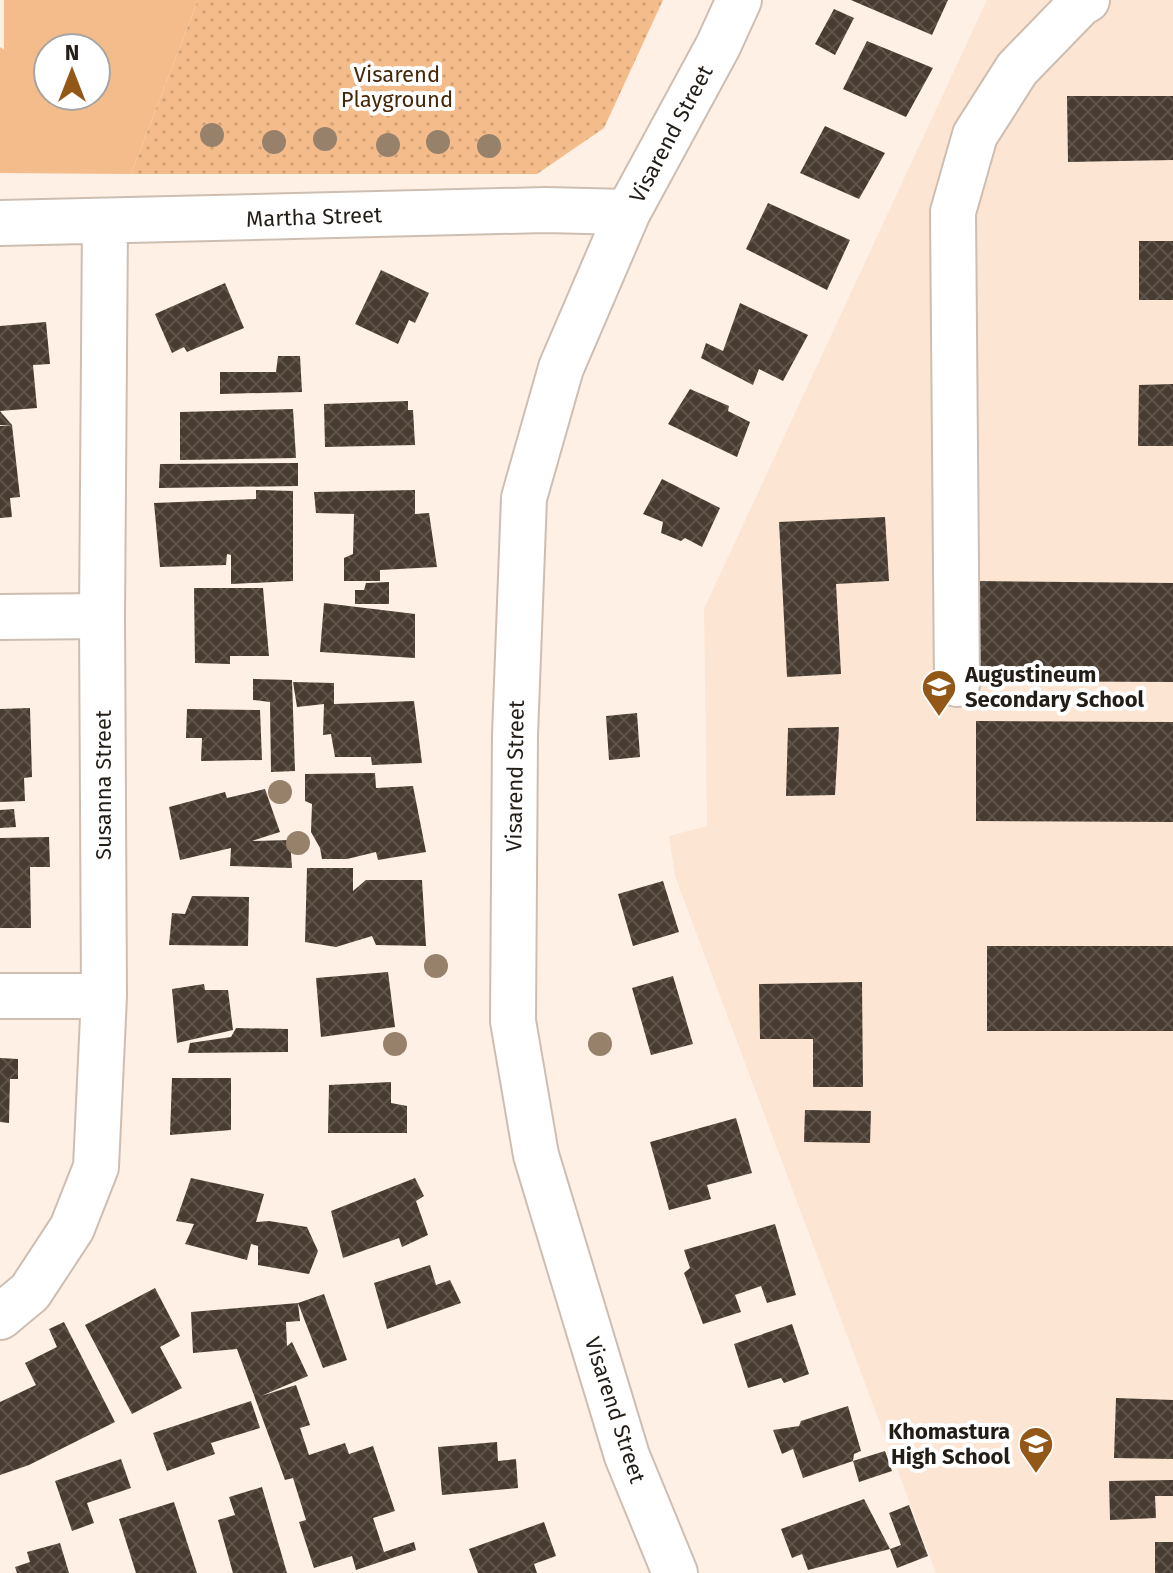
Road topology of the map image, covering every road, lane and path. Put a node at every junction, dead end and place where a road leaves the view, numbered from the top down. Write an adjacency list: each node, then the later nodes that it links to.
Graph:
1 (739, 0): 3 (street, Visarend Street)
2 (1087, 0): 8 (street)
3 (628, 212): 4 (street, Martha Street); 12 (street, Visarend Street)
4 (105, 222): 5 (street, Martha Street); 6 (street, Susanna Street)
5 (0, 223)
6 (102, 616): 7 (street); 10 (street, Susanna Street)
7 (0, 617)
8 (957, 684)
9 (0, 996): 10 (street)
10 (104, 996): 11 (street, Susanna Street)
11 (0, 1317)
12 (675, 1573)

